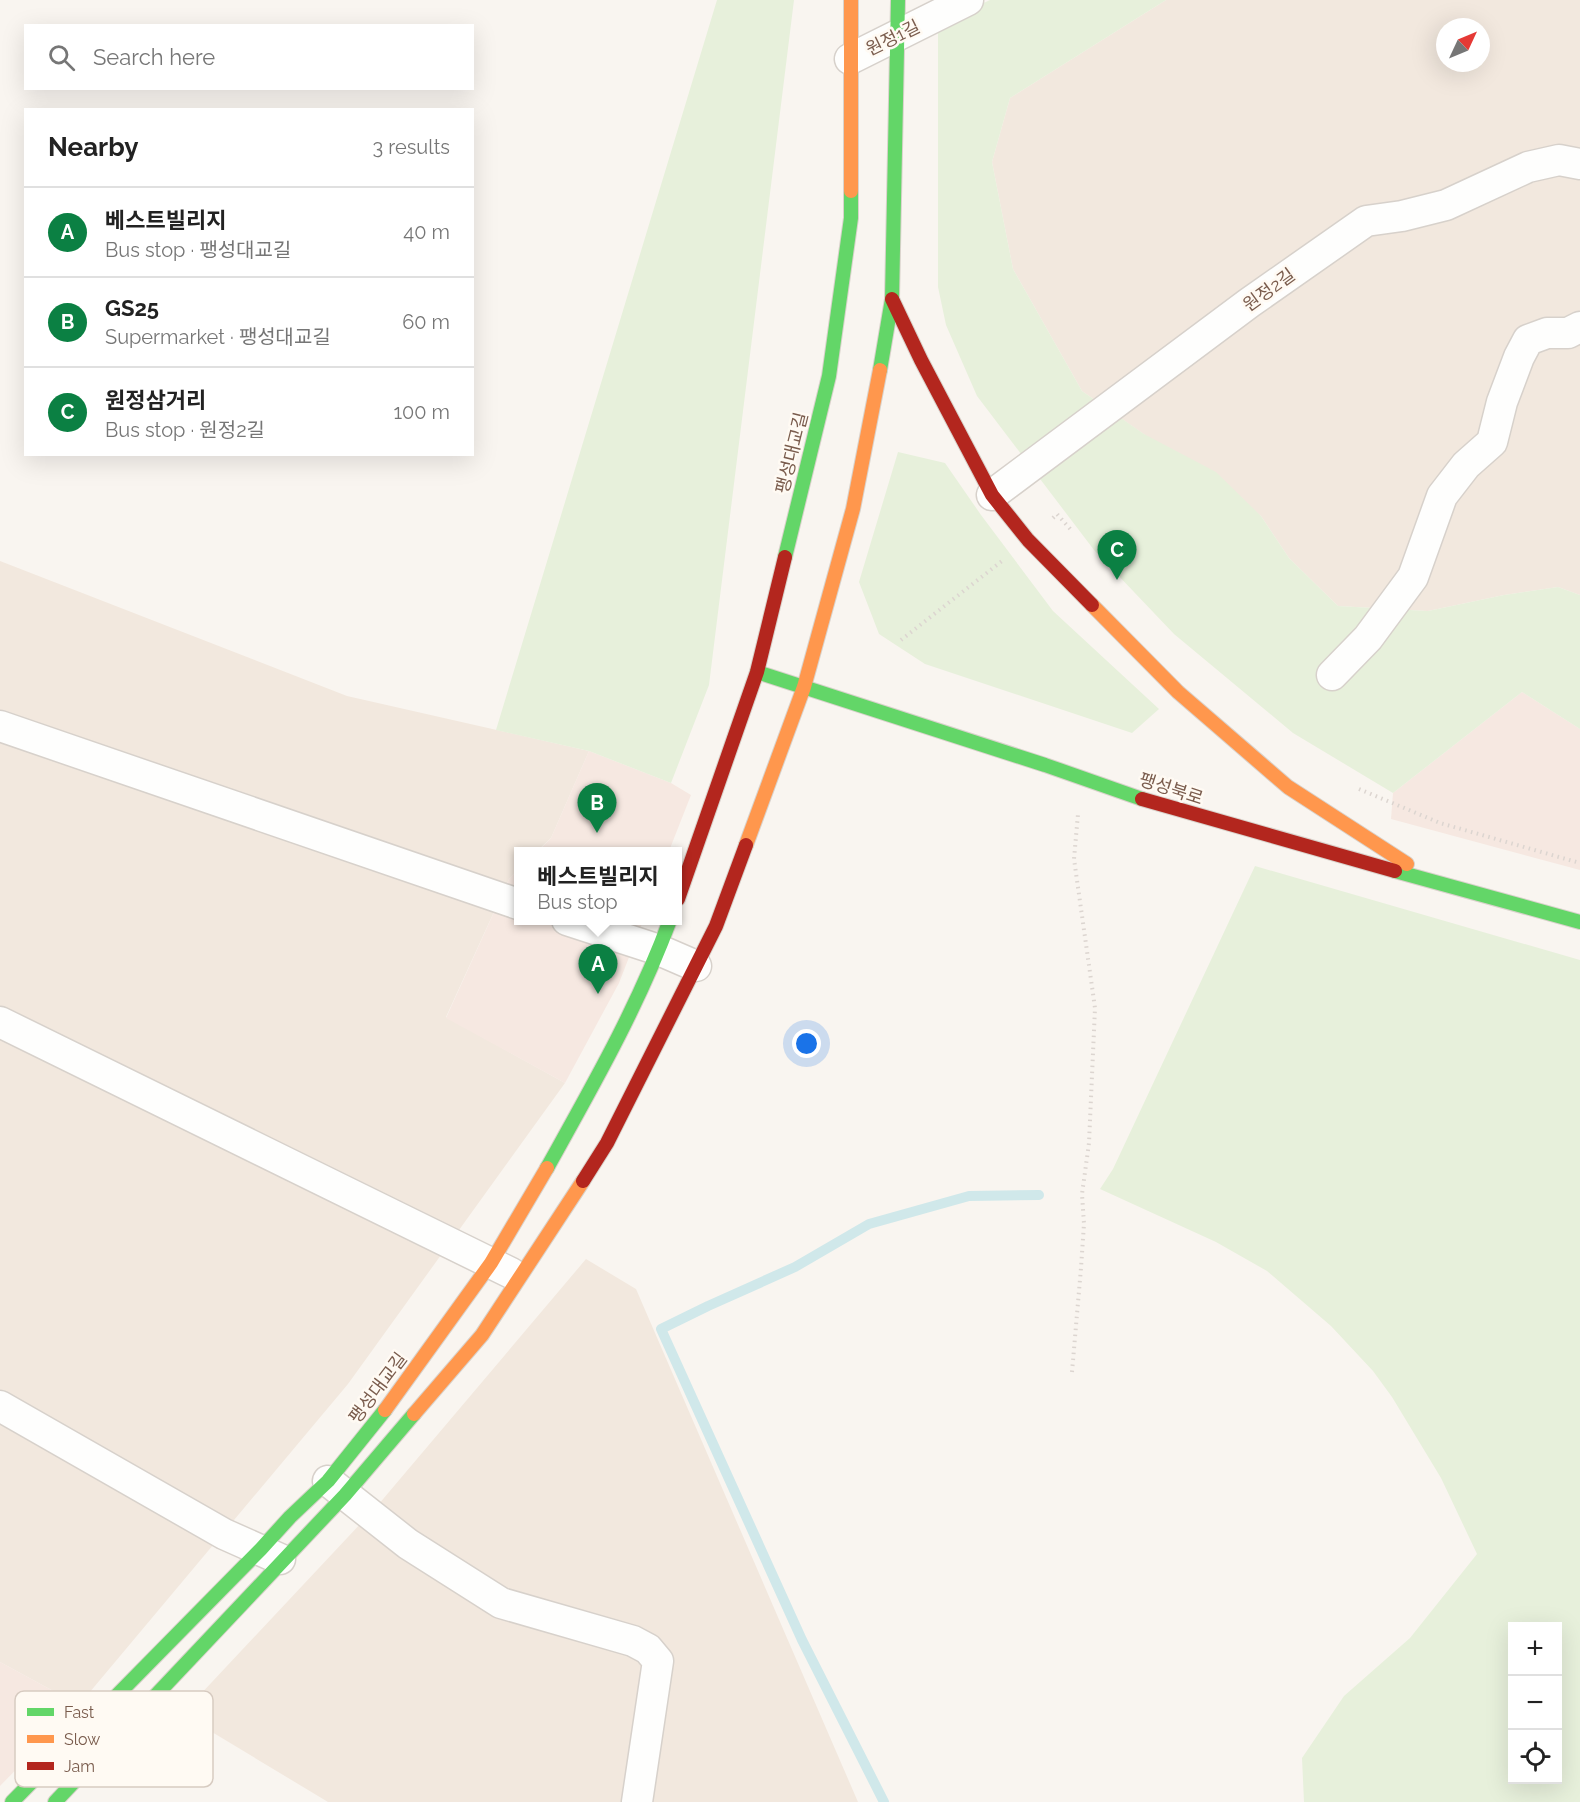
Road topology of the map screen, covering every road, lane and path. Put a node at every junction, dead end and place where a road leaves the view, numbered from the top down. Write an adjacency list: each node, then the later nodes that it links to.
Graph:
1 (851, 0): 5 (main road, 팽성대교길)
2 (898, 0): 4 (main road)
3 (968, 0): 4 (street, 원정1길)
4 (898, 35): 5 (street, 원정1길); 7 (main road)
5 (850, 59): 14 (main road, 팽성대교길)
6 (1580, 164): 9 (street, 원정2길)
7 (892, 299): 9 (main road); 16 (main road)
8 (1580, 327): 15 (street)
9 (992, 495): 11 (main road)
10 (1073, 532): 11 (path)
11 (1028, 540): 21 (main road)
12 (1005, 559): 13 (path)
13 (901, 640)
14 (757, 672): 16 (main road, 팽성북로); 22 (main road, 팽성대교길)
15 (1332, 675)
16 (804, 687): 18 (main road, 팽성북로); 28 (main road)
17 (0, 726): 23 (street)
18 (1083, 778): 21 (main road, 팽성북로); 32 (path)
19 (1353, 786): 20 (path)
20 (1580, 863)
21 (1434, 882): 24 (main road, 팽성북로)
22 (682, 888)
23 (514, 902)
24 (1580, 922)
25 (580, 925): 27 (street)
26 (668, 925): 27 (main road, 팽성대교길)
27 (659, 950): 28 (street); 30 (main road, 팽성대교길)
28 (696, 966): 31 (main road)
29 (0, 1022): 30 (street)
30 (491, 1263): 31 (street); 34 (main road, 팽성대교길)
31 (520, 1276): 34 (main road)
32 (1072, 1372)
33 (0, 1406): 35 (street)
34 (336, 1488): 35 (main road); 35 (main road, 팽성대교길); 42 (street)
35 (272, 1555): 36 (main road, 팽성대교길); 37 (main road)
36 (129, 1691)
37 (153, 1691)
38 (28, 1787): 40 (main road, 팽성대교길)
39 (68, 1787): 41 (main road)
40 (12, 1802)
41 (55, 1802)
42 (637, 1802)

